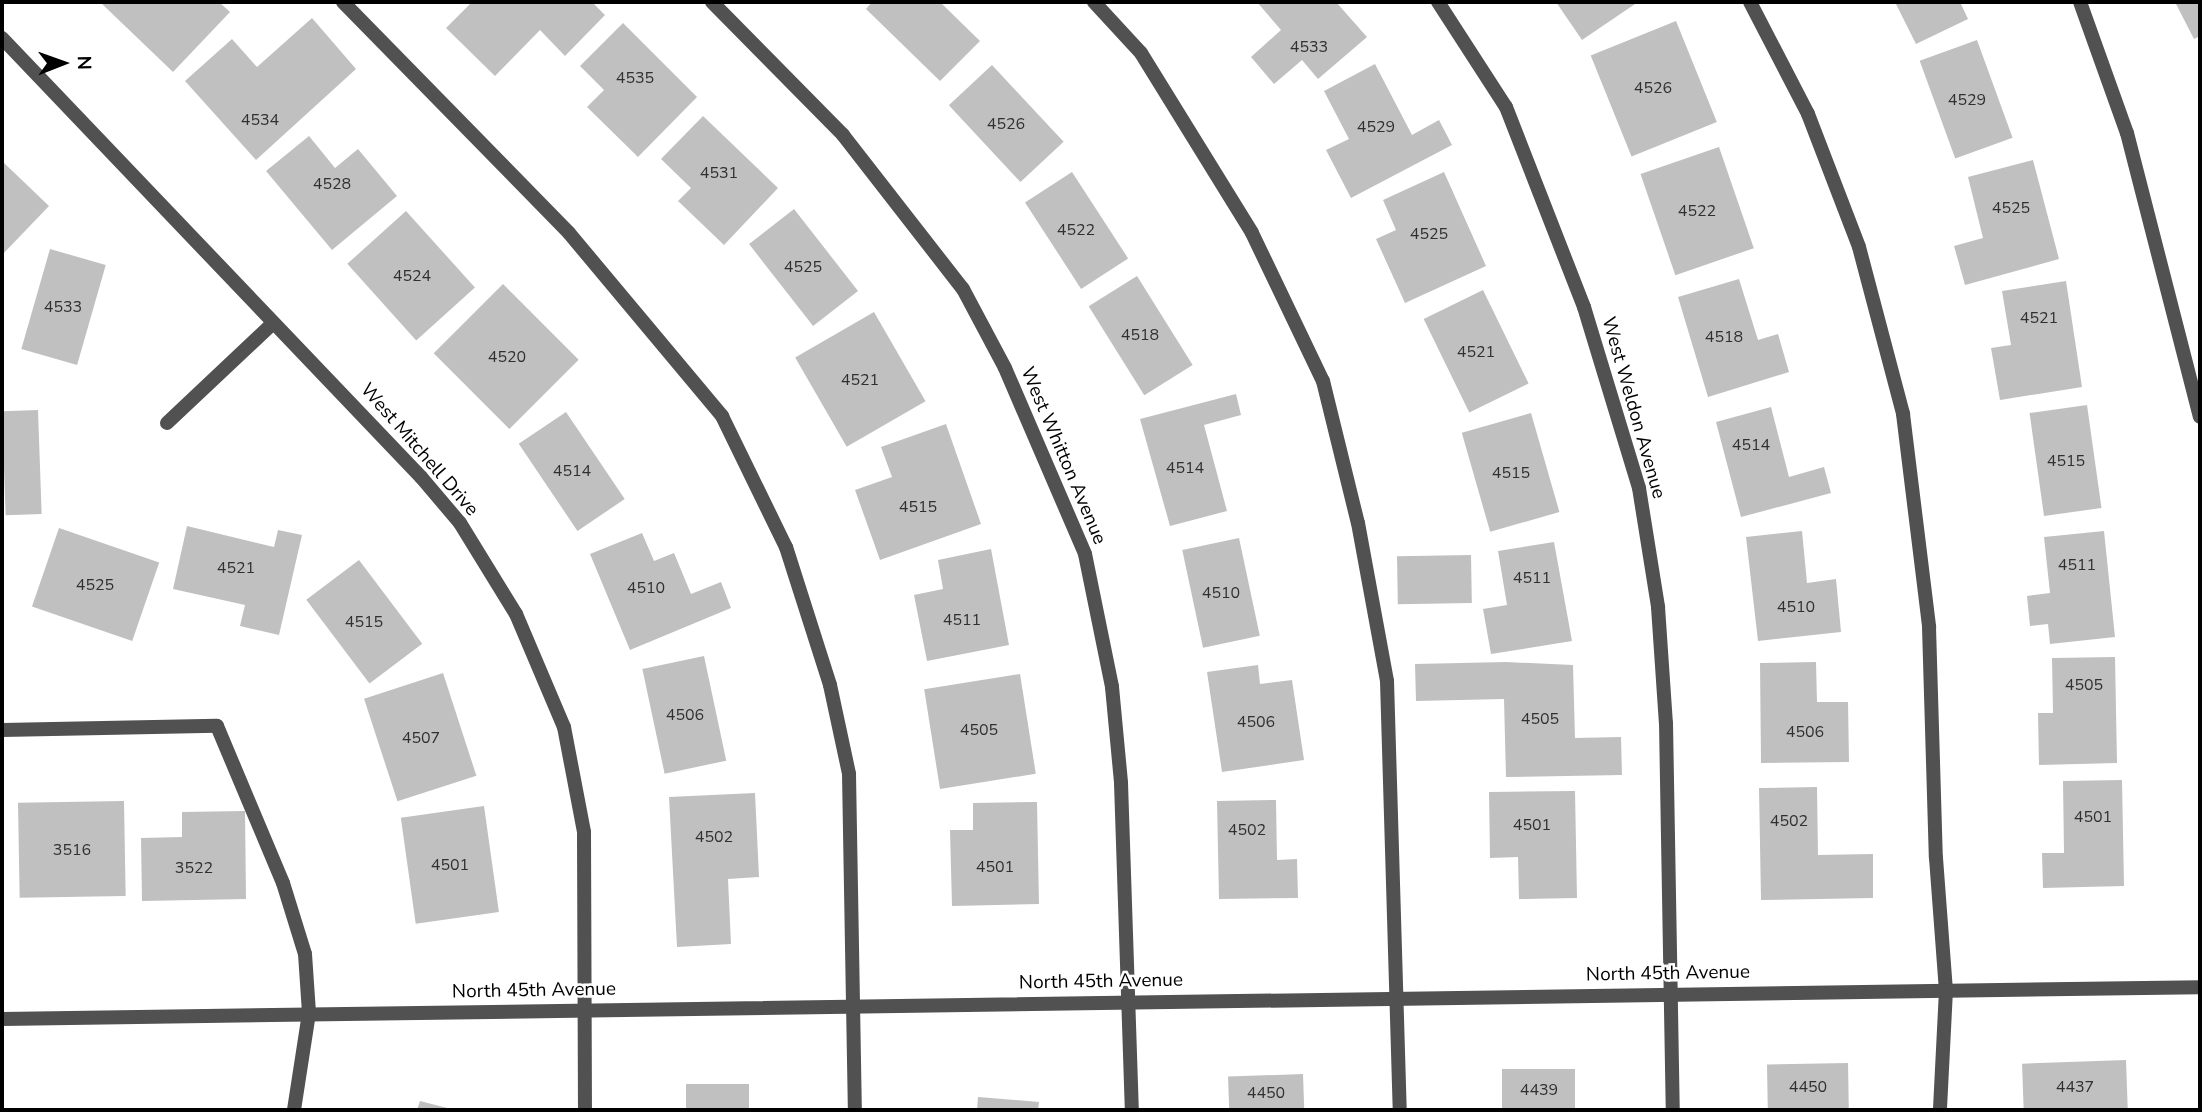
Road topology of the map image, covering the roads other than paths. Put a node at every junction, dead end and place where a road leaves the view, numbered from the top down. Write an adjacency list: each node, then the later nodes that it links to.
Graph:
1 (343, 2): 17 (street)
2 (712, 2): 16 (street, West Whitton Avenue)
3 (1094, 2): 15 (street)
4 (1438, 2): 14 (street, West Weldon Avenue)
5 (1750, 2): 13 (street)
6 (2080, 2): 9 (street)
7 (2, 38): 8 (street, West Mitchell Drive)
8 (273, 323): 10 (street); 18 (street, West Mitchell Drive)
9 (2200, 417)
10 (167, 424)
11 (2, 730): 19 (street)
12 (2200, 987): 13 (street, North 45th Avenue)
13 (1946, 989): 14 (street, North 45th Avenue); 27 (street)
14 (1673, 993): 15 (street, North 45th Avenue); 26 (street, West Weldon Avenue)
15 (1398, 997): 16 (street, North 45th Avenue); 25 (street)
16 (1126, 1000): 17 (street, North 45th Avenue); 24 (street, West Whitton Avenue)
17 (855, 1006): 18 (street, North 45th Avenue); 23 (street)
18 (586, 1010): 19 (street, North 45th Avenue); 22 (street, West Mitchell Drive)
19 (309, 1013): 20 (street, North 45th Avenue); 21 (street)
20 (2, 1019)
21 (294, 1110)
22 (585, 1110)
23 (855, 1110)
24 (1132, 1110)
25 (1400, 1110)
26 (1673, 1110)
27 (1940, 1110)

